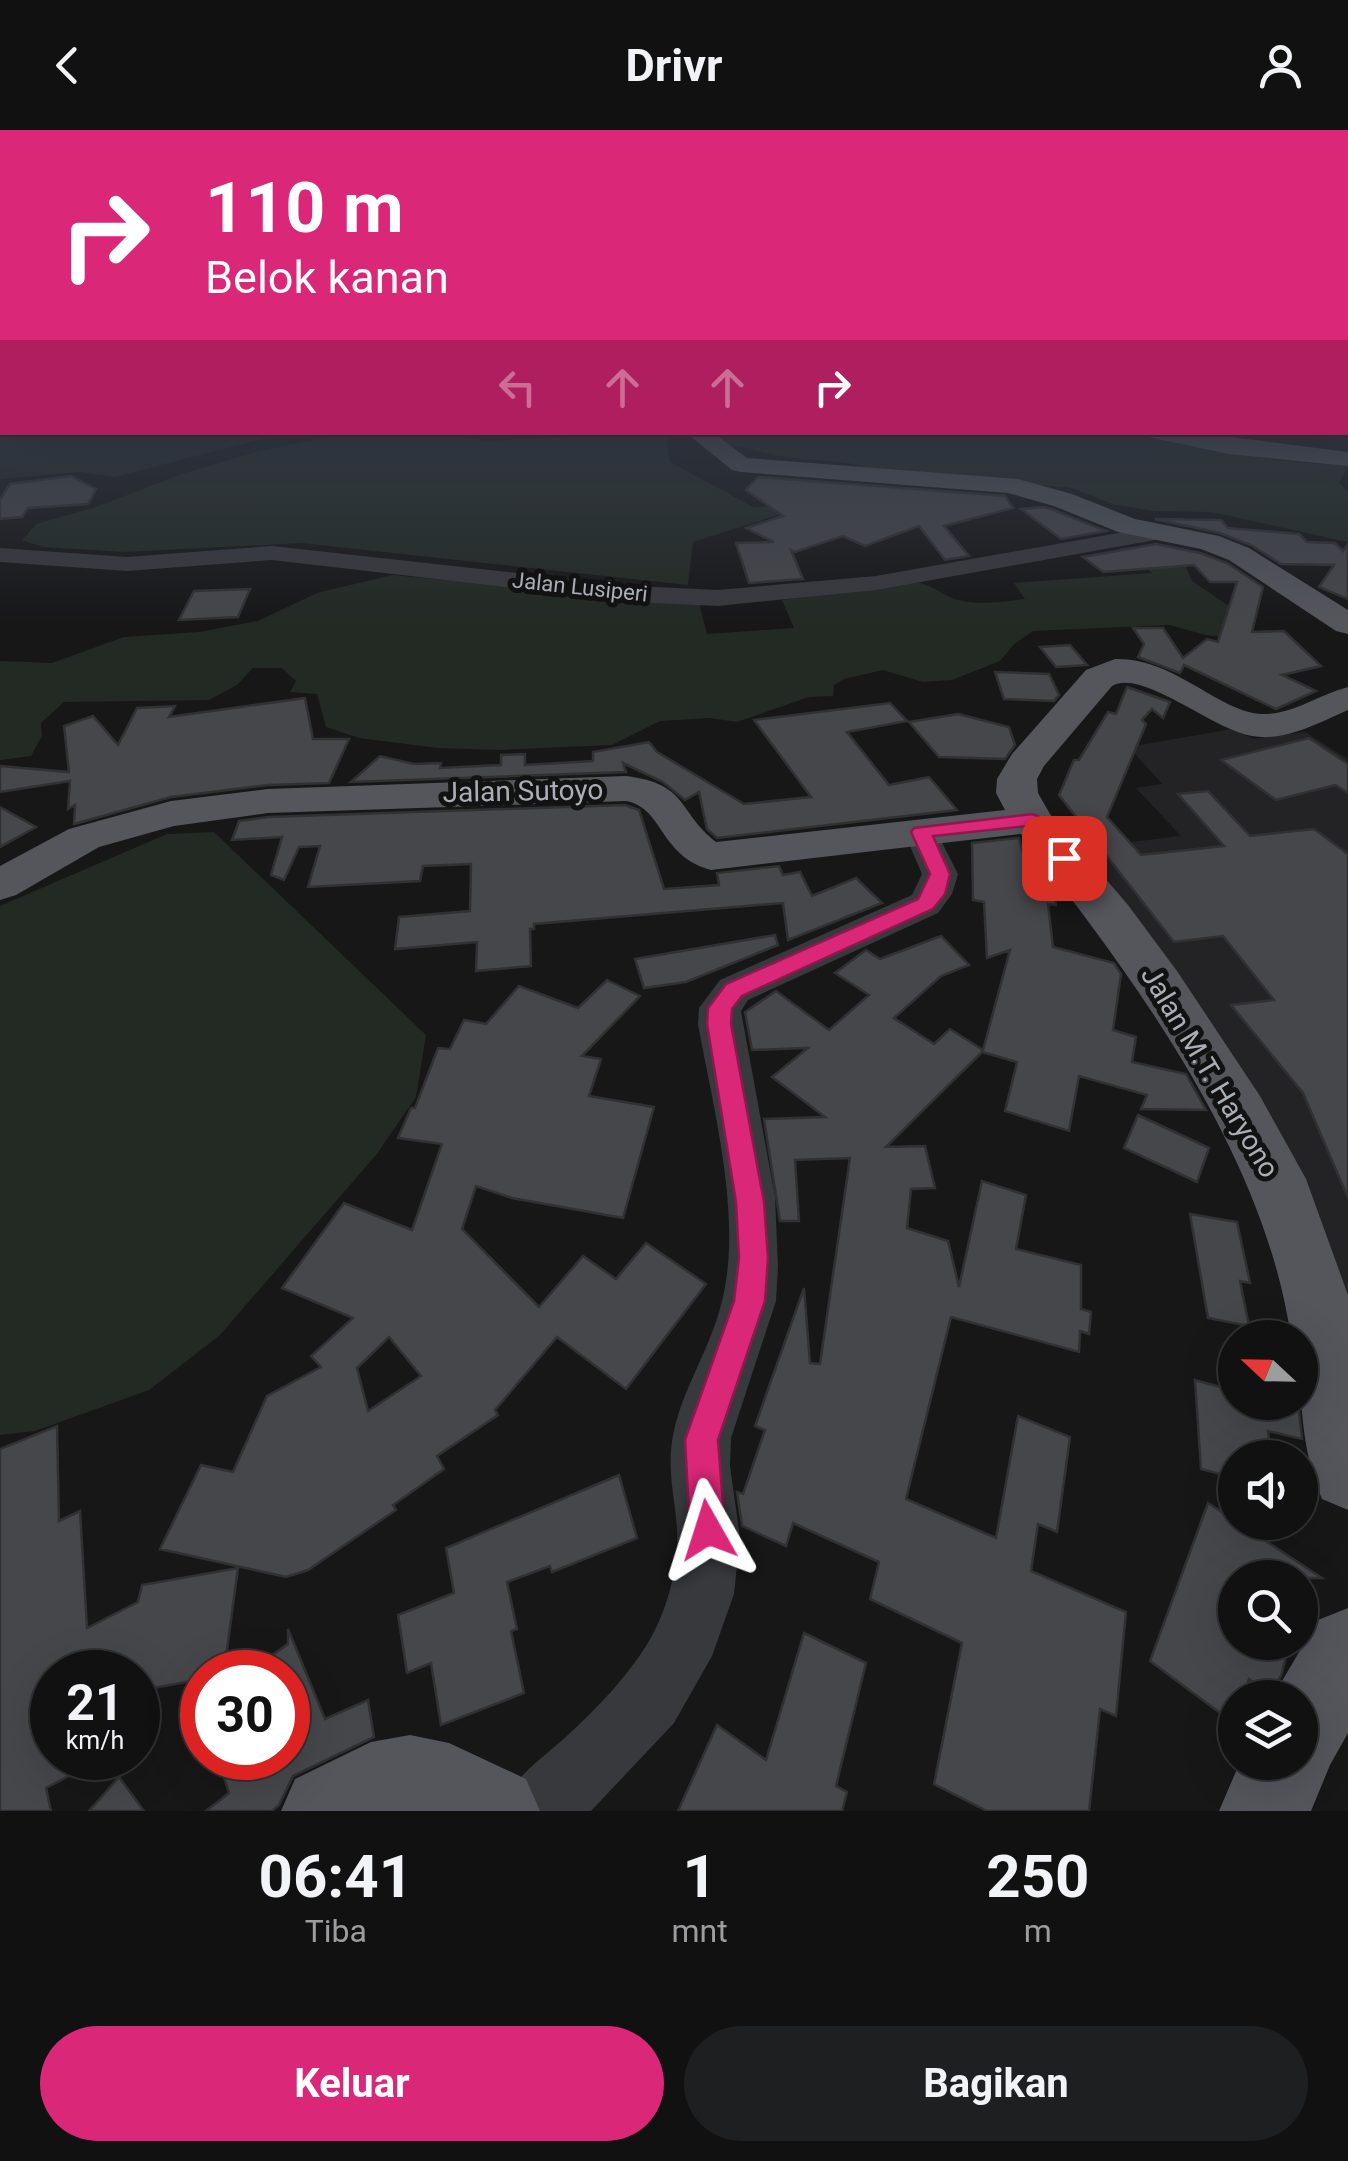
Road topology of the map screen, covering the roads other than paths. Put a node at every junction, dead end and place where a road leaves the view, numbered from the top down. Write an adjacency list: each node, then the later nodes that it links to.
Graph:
1 (747, 465): 2 (main road)
2 (1158, 533): 3 (street, Jalan Lusiperi); 4 (main road)
3 (0, 555)
4 (1348, 624)
5 (1348, 698): 6 (main road)
6 (1032, 820): 7 (main road, Jalan Sutoyo); 9 (main road, Jalan M.T. Haryono)
7 (921, 832): 8 (main road, Jalan Sutoyo); 13 (street)
8 (0, 885)
9 (1348, 1473)
10 (1278, 1780): 14 (main road)
11 (327, 1811): 12 (main road)
12 (494, 1811)
13 (536, 1811)
14 (1265, 1811)

